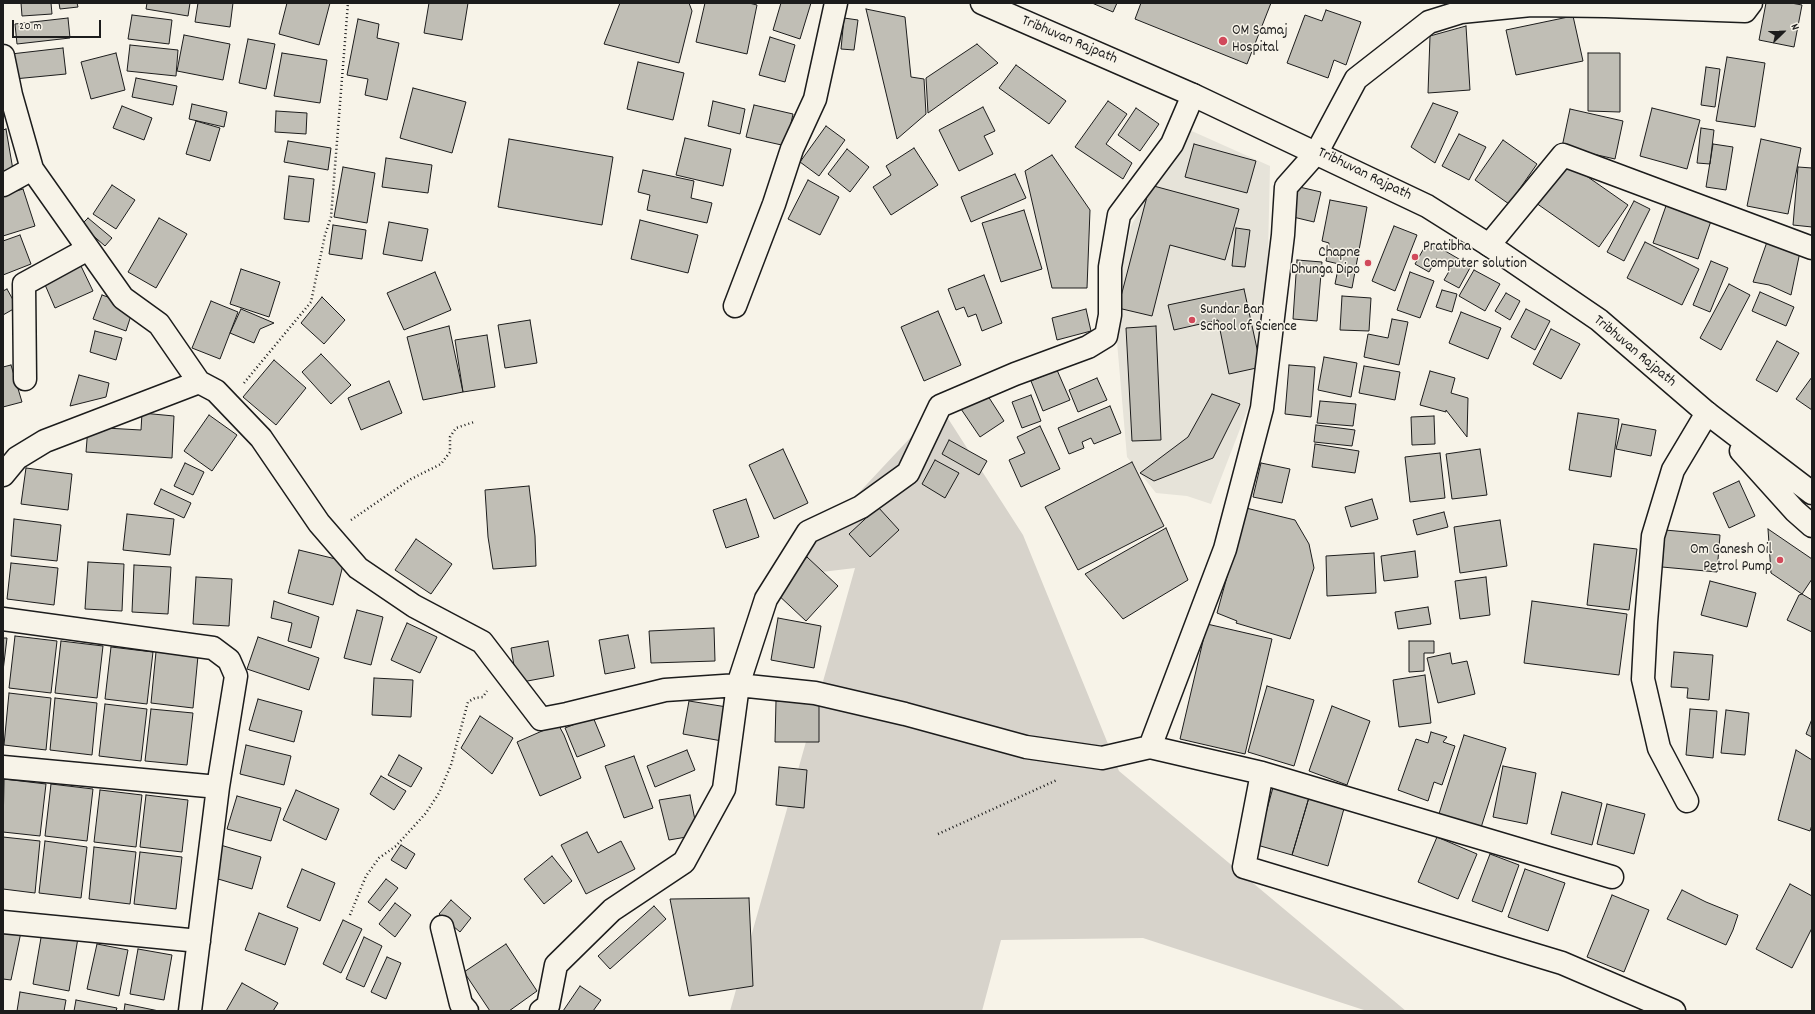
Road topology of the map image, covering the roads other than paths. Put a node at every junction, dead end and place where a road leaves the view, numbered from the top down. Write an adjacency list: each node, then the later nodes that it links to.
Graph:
1 (836, 3): 13 (main road)
2 (982, 3): 6 (main road, Tribhuvan Rajpath)
3 (1751, 3): 4 (main road)
4 (1607, 4): 7 (main road)
5 (3, 56): 8 (main road)
6 (1193, 95): 7 (main road, Tribhuvan Rajpath); 21 (main road)
7 (1317, 152): 10 (main road, Tribhuvan Rajpath); 22 (main road)
8 (32, 169): 9 (main road); 11 (main road)
9 (3, 185)
10 (1489, 245): 12 (main road); 16 (main road, Tribhuvan Rajpath)
11 (88, 248): 14 (main road); 15 (main road)
12 (1812, 248)
13 (735, 306)
14 (25, 379)
15 (199, 382): 17 (main road); 21 (main road)
16 (1707, 414): 18 (main road, Tribhuvan Rajpath); 19 (main road, Tribhuvan Rajpath); 26 (main road)
17 (3, 475)
18 (1812, 493)
19 (1812, 526)
20 (3, 619): 25 (main road)
21 (738, 685): 22 (main road); 33 (main road)
22 (1150, 747): 24 (main road)
23 (3, 767): 25 (main road)
24 (1262, 773): 27 (main road); 34 (main road)
25 (218, 787): 30 (main road)
26 (1687, 801)
27 (1612, 877)
28 (3, 922): 30 (main road)
29 (442, 927): 32 (main road)
30 (199, 941): 31 (main road)
31 (190, 1011)
32 (467, 1011)
33 (541, 1011)
34 (1674, 1011)

